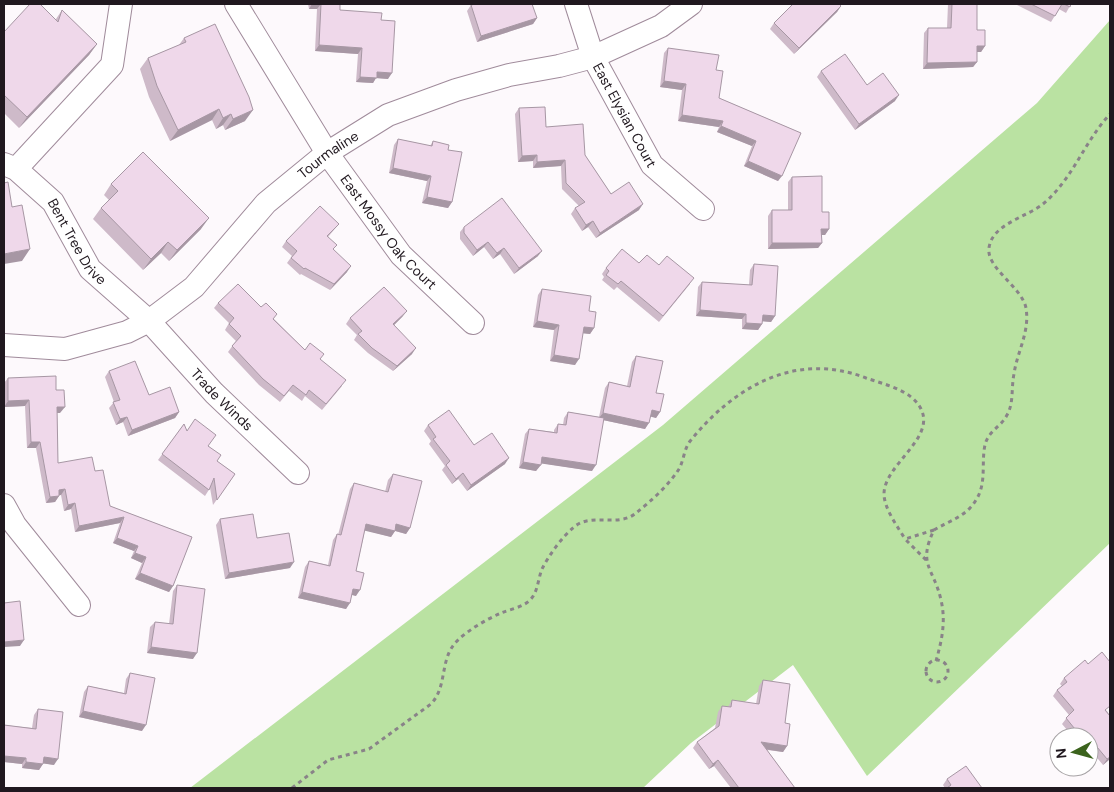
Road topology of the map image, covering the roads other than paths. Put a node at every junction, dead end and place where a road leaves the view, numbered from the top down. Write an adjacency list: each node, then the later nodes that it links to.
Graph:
1 (121, 4): 7 (street)
2 (236, 4): 6 (street, East Mossy Oak Court)
3 (576, 4): 5 (street, East Elysian Court)
4 (691, 4): 5 (street, Tourmaline)
5 (593, 56): 6 (street, Tourmaline); 8 (street, East Elysian Court)
6 (327, 153): 9 (street, Tourmaline); 10 (street, East Mossy Oak Court)
7 (10, 166): 9 (street, Bent Tree Drive)
8 (703, 209)
9 (149, 321): 11 (street, Tourmaline); 12 (street, Trade Winds)
10 (473, 323)
11 (4, 344)
12 (298, 473)
13 (4, 505): 14 (street)
14 (79, 605)

